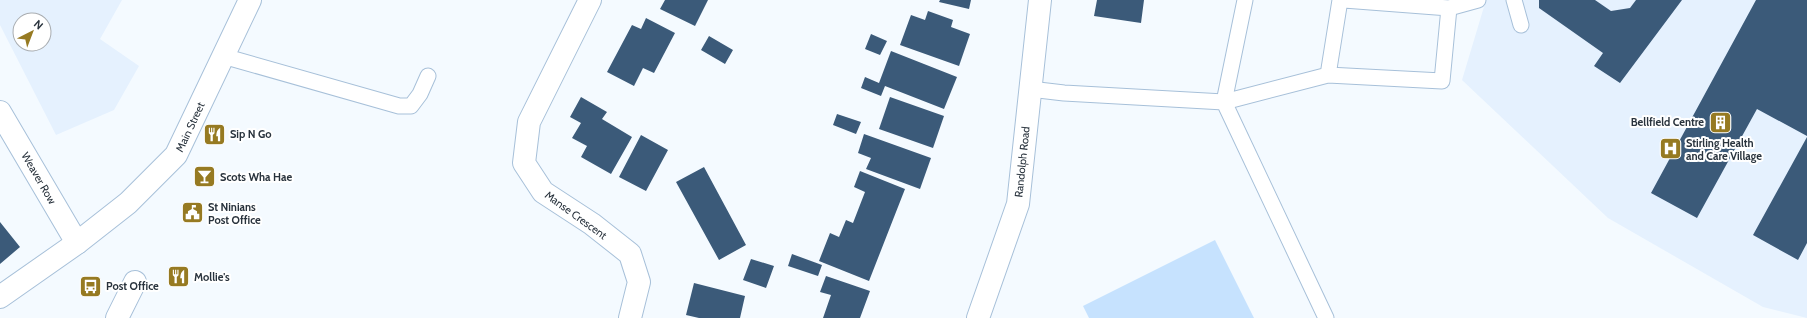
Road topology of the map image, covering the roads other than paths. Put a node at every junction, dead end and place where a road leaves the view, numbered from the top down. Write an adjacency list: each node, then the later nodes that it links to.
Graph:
1 (250, 0): 11 (street, Main Street)
2 (590, 0): 21 (street, Manse Crescent)
3 (1040, 0): 14 (street, Randolph Road)
4 (1246, 0): 15 (lane)
5 (1340, 0): 12 (lane)
6 (1344, 0): 9 (lane)
7 (1478, 0): 9 (lane)
8 (1514, 0): 10 (lane)
9 (1449, 8): 12 (lane)
10 (1521, 25)
11 (223, 56): 13 (lane); 17 (street, Main Street)
12 (1328, 75): 15 (lane)
13 (428, 76)
14 (1030, 89): 15 (lane); 22 (street, Randolph Road)
15 (1224, 102): 23 (lane)
16 (0, 112): 17 (street, Weaver Row)
17 (77, 244): 19 (street, Main Street)
18 (135, 282): 20 (street)
19 (0, 297)
20 (117, 318)
21 (630, 318)
22 (978, 318)
23 (1326, 318)

